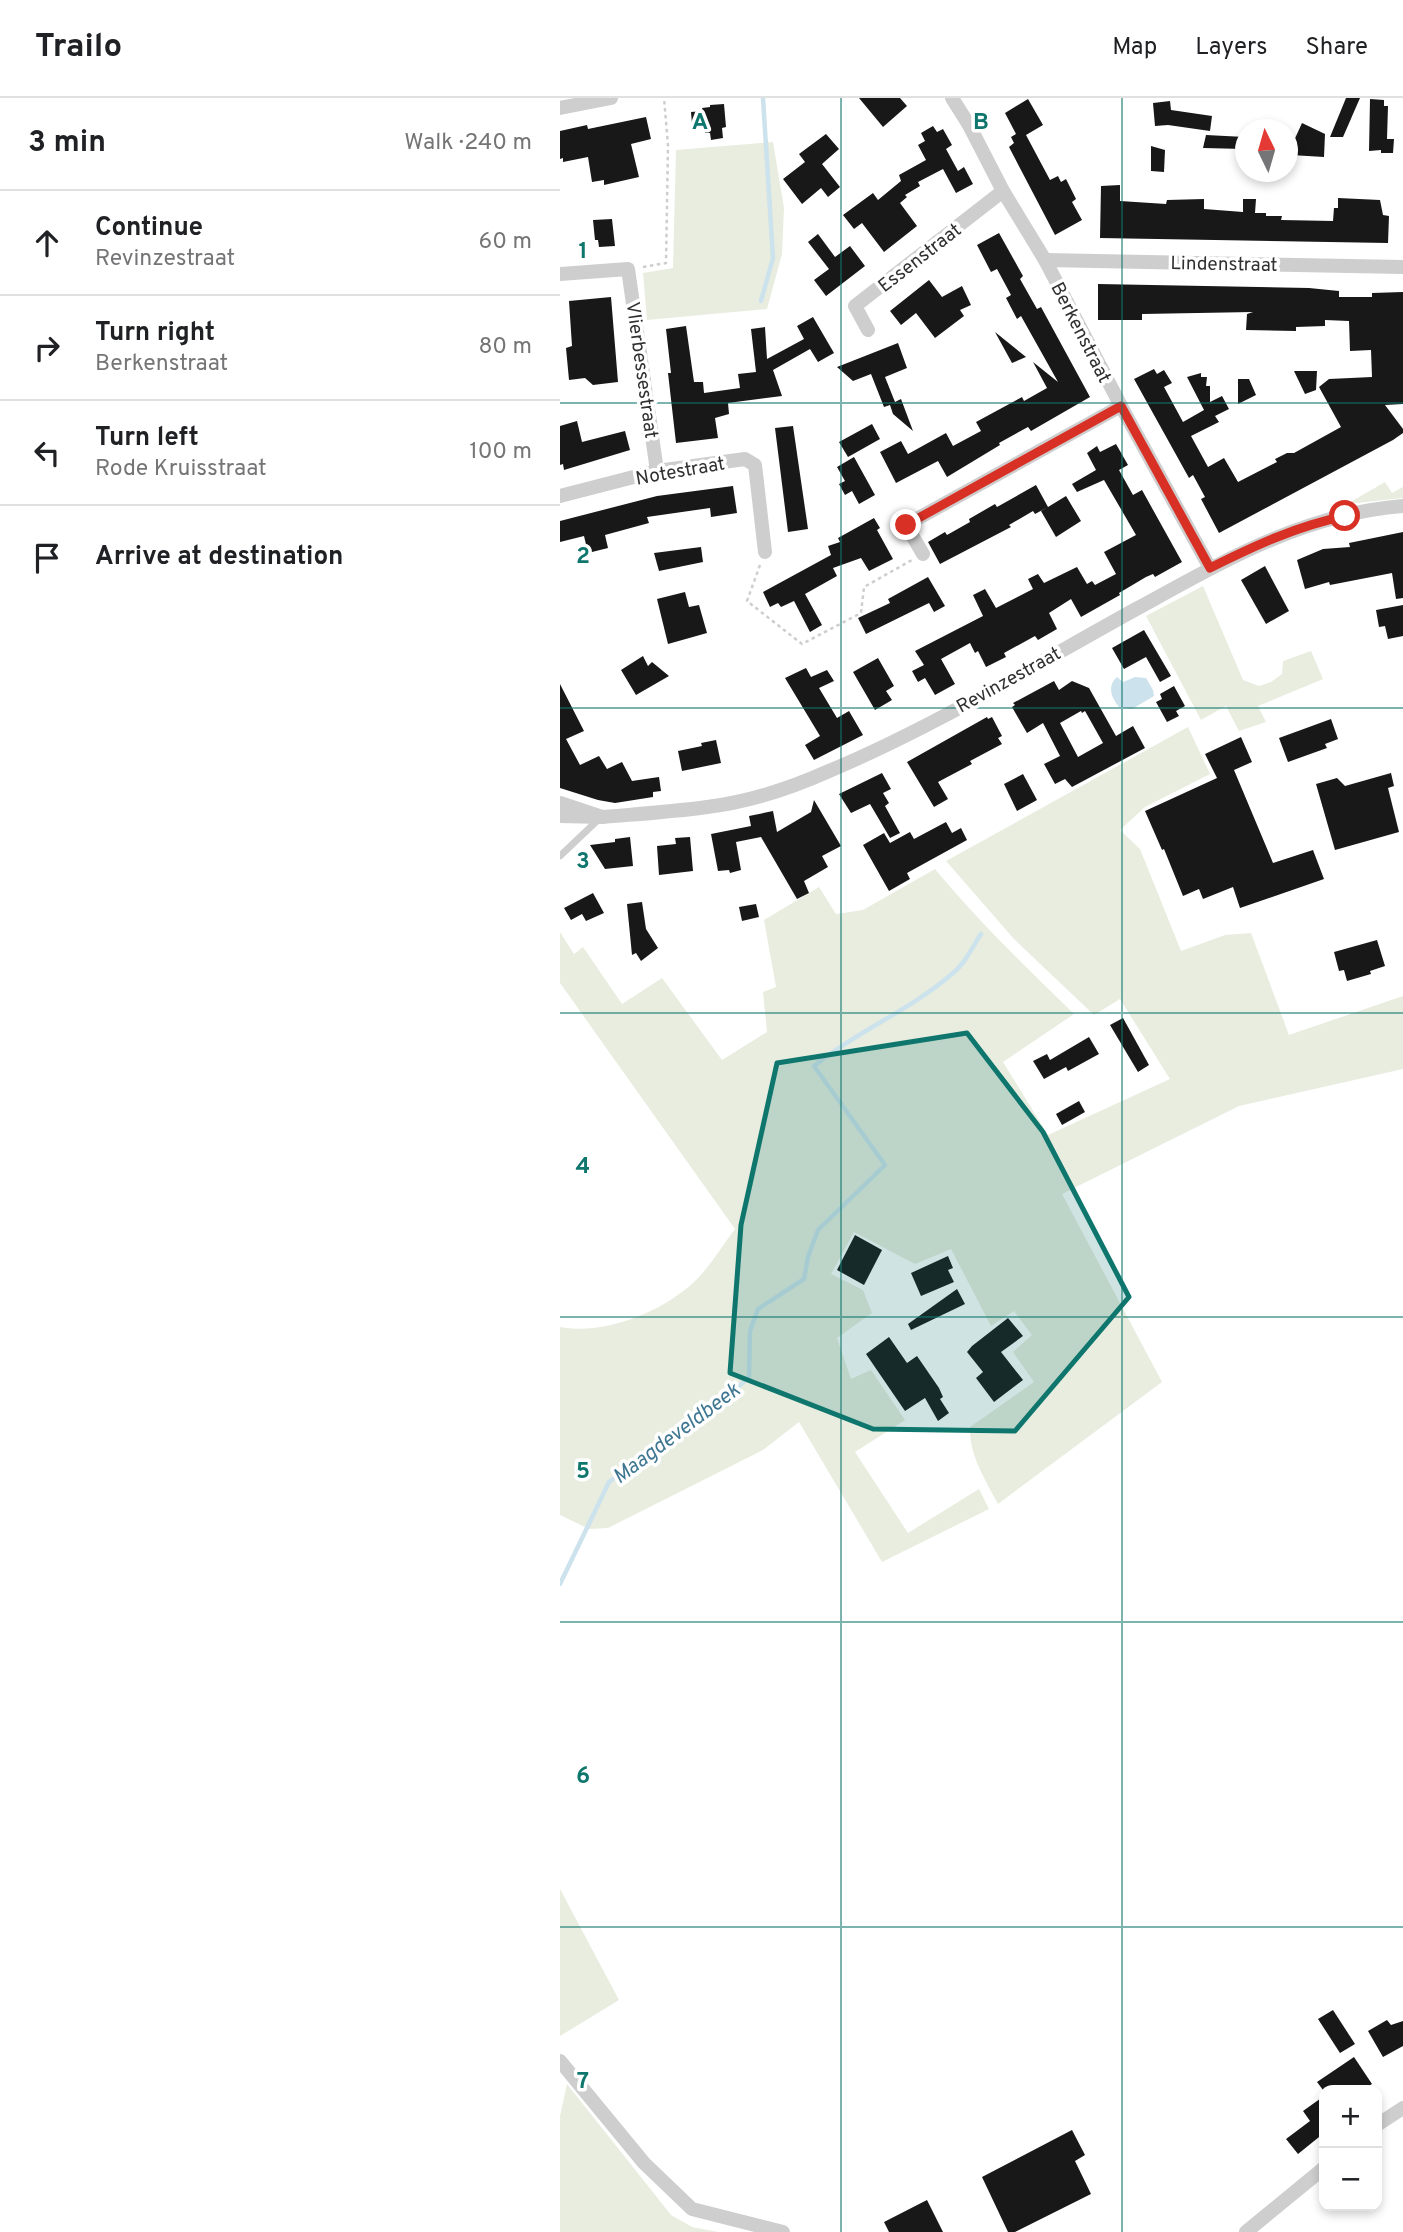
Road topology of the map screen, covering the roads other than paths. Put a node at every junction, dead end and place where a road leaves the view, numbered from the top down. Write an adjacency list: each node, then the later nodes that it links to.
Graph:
1 (611, 98): 3 (street)
2 (952, 98): 4 (street, Berkenstraat)
3 (560, 108)
4 (1003, 191): 5 (street, Berkenstraat); 8 (street, Essenstraat)
5 (1045, 260): 6 (street, Lindenstraat); 9 (street, Berkenstraat)
6 (1403, 267)
7 (560, 274): 10 (street, Vlierbessestraat)
8 (868, 330)
9 (1121, 406): 14 (street); 15 (street, Berkenstraat)
10 (657, 471): 11 (street, Notestraat); 13 (street, Notestraat)
11 (560, 496)
12 (1403, 506): 15 (street, Revinzestraat)
13 (765, 552)
14 (923, 554)
15 (1210, 568): 18 (street, Revinzestraat)
16 (560, 803): 18 (street, Revinzestraat)
17 (560, 816): 18 (street, Revinzestraat)
18 (602, 817): 19 (lane)
19 (560, 856)
20 (560, 2062): 24 (street)
21 (1403, 2108): 22 (street)
22 (1382, 2122)
23 (1319, 2172): 25 (street)
24 (783, 2232)
25 (1247, 2232)

